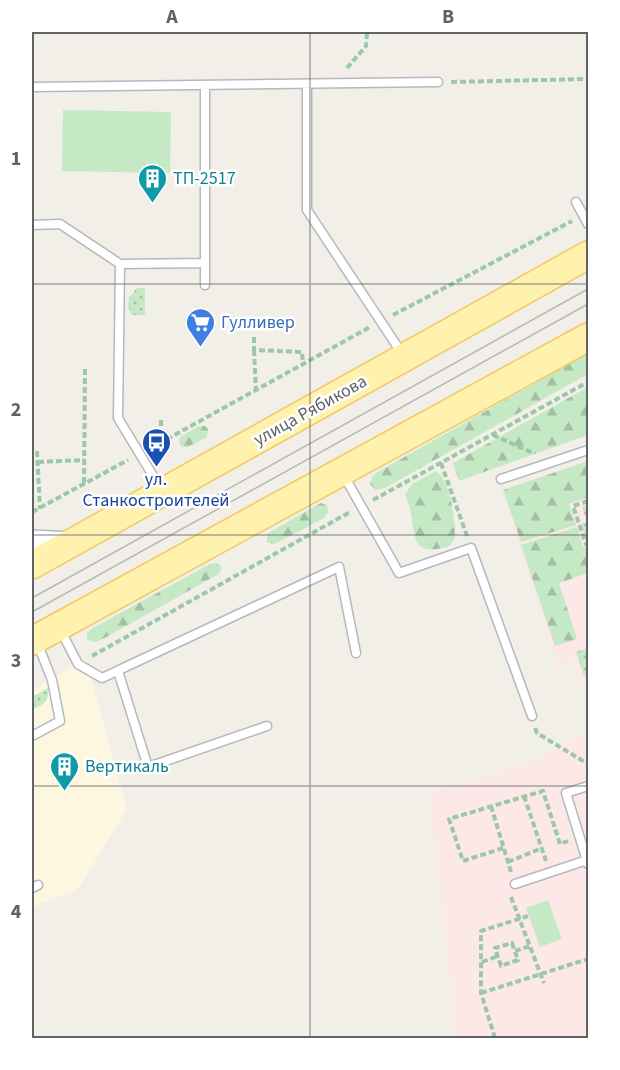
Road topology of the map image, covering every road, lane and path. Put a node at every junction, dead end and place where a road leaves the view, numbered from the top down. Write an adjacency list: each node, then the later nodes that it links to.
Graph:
1 (367, 32): 5 (path)
2 (588, 79): 3 (path)
3 (438, 82): 5 (lane)
4 (307, 85): 5 (lane); 6 (lane); 16 (lane)
5 (332, 85)
6 (205, 86): 7 (lane); 13 (lane)
7 (32, 87)
8 (576, 202): 9 (lane)
9 (583, 215): 10 (lane); 16 (path)
10 (588, 224)
11 (32, 225): 14 (lane)
12 (588, 255): 20 (main road, улица Рябикова)
13 (205, 263): 14 (lane); 15 (lane)
14 (120, 264): 30 (lane)
15 (205, 285)
16 (381, 321): 20 (lane); 21 (path)
17 (254, 337): 19 (path)
18 (588, 337): 35 (main road)
19 (254, 350): 21 (path); 24 (path)
20 (405, 358): 38 (main road, улица Рябикова)
21 (303, 364): 24 (path)
22 (85, 369): 31 (path)
23 (588, 382): 26 (path)
24 (256, 390): 27 (path)
25 (161, 420): 27 (path)
26 (493, 435): 33 (path); 34 (path)
27 (161, 442): 30 (path)
28 (588, 450): 33 (lane)
29 (37, 451): 32 (path)
30 (140, 454): 37 (path); 38 (lane)
31 (84, 460): 32 (path); 37 (path)
32 (38, 462): 41 (path)
33 (552, 462): 36 (lane)
34 (441, 463): 40 (path); 46 (path)
35 (341, 471): 40 (lane); 48 (main road)
36 (501, 479)
37 (84, 484): 41 (path)
38 (163, 492): 44 (main road, улица Рябикова)
39 (588, 501): 45 (path)
40 (361, 506): 46 (lane); 50 (path)
41 (40, 509): 42 (path)
42 (32, 512)
43 (32, 541): 44 (street)
44 (73, 543): 47 (main road, улица Рябикова)
45 (588, 543)
46 (471, 548): 52 (lane)
47 (32, 565)
48 (42, 635): 51 (lane); 54 (lane)
49 (356, 653): 51 (lane)
50 (86, 659)
51 (118, 670): 53 (lane)
52 (532, 716): 55 (path)
53 (267, 726)
54 (32, 736)
55 (588, 764)
56 (588, 786): 58 (lane)
57 (524, 796): 58 (path); 59 (path); 60 (path)
58 (580, 837): 62 (lane)
59 (503, 848)
60 (542, 848): 61 (path); 63 (path)
61 (508, 862)
62 (588, 862): 63 (lane)
63 (550, 872): 64 (lane)
64 (515, 884)
65 (528, 916): 70 (path)
66 (530, 946): 67 (path)
67 (515, 951): 68 (path); 68 (path)
68 (498, 956): 70 (path)
69 (588, 960): 71 (path)
70 (482, 962): 71 (path)
71 (481, 993): 72 (path)
72 (495, 1038)

